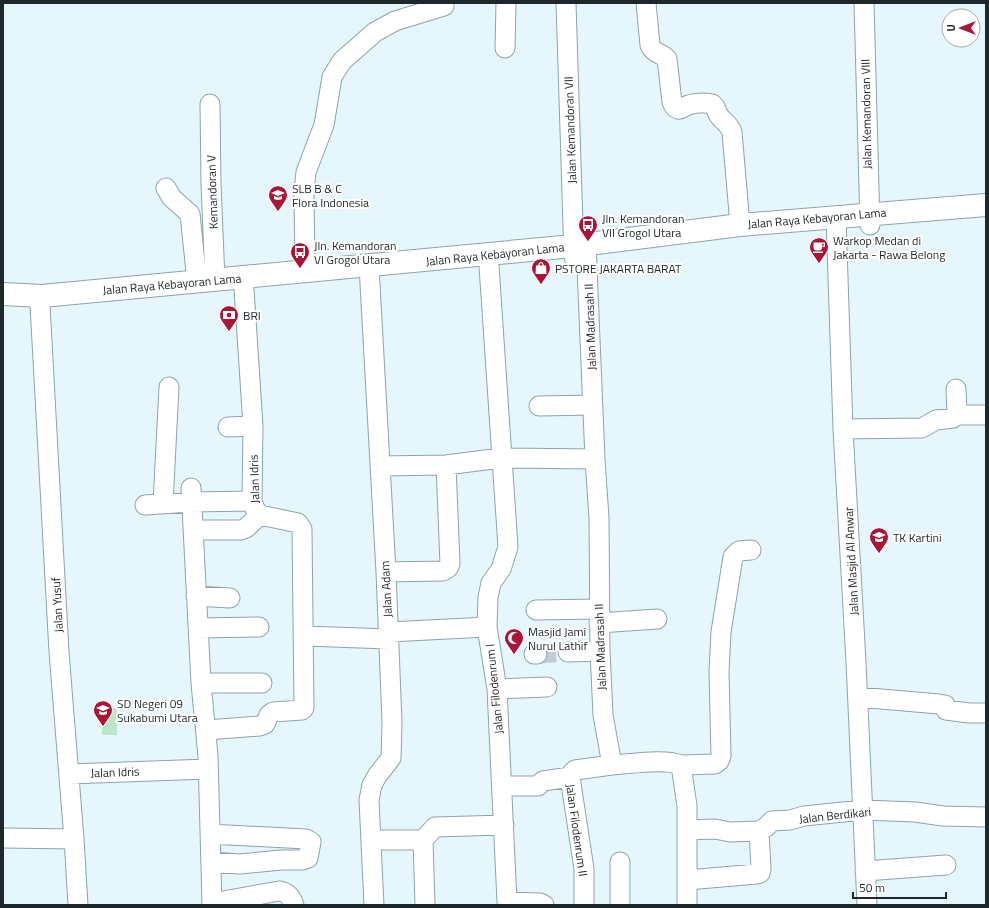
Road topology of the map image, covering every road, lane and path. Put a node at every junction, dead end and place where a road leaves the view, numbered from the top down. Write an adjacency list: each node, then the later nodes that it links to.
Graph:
1 (506, 3): 6 (street)
2 (566, 3): 13 (street, Jalan Kemandoran VII)
3 (646, 3): 12 (street)
4 (864, 3): 10 (street, Jalan Kemandoran VIII)
5 (444, 6): 15 (street)
6 (505, 48)
7 (210, 104): 17 (street, Kemandoran V)
8 (166, 188): 17 (street)
9 (982, 212): 10 (main road, Jalan Raya Kebayoran Lama)
10 (869, 219): 11 (main road, Jalan Raya Kebayoran Lama)
11 (836, 222): 12 (main road, Jalan Raya Kebayoran Lama); 30 (street, Jalan Masjid Al Anwar)
12 (730, 230): 13 (main road, Jalan Raya Kebayoran Lama)
13 (580, 251): 14 (main road, Jalan Raya Kebayoran Lama); 16 (main road, Jalan Raya Kebayoran Lama); 24 (street, Jalan Madrasah II)
14 (489, 266): 16 (main road, Jalan Raya Kebayoran Lama); 31 (street)
15 (305, 271): 16 (main road, Jalan Raya Kebayoran Lama); 17 (main road, Jalan Raya Kebayoran Lama)
16 (370, 272): 18 (main road, Jalan Raya Kebayoran Lama); 34 (street, Jalan Adam)
17 (206, 281): 19 (main road, Jalan Raya Kebayoran Lama)
18 (244, 289): 21 (main road, Jalan Raya Kebayoran Lama); 28 (street, Jalan Idris)
19 (3, 294)
20 (3, 302): 21 (main road, Jalan Raya Kebayoran Lama)
21 (40, 305): 62 (street, Jalan Yusuf)
22 (170, 387): 35 (street)
23 (956, 389): 26 (street)
24 (593, 405): 25 (street); 32 (street, Jalan Madrasah II)
25 (539, 406)
26 (956, 415): 27 (street); 30 (street)
27 (986, 415)
28 (253, 426): 29 (street); 36 (street, Jalan Idris)
29 (228, 427)
30 (842, 429): 56 (street, Jalan Masjid Al Anwar)
31 (501, 458): 32 (street); 33 (street); 47 (street)
32 (595, 459): 43 (street, Jalan Madrasah II)
33 (446, 465): 34 (street); 39 (street)
34 (380, 466): 39 (street, Jalan Adam)
35 (191, 495): 36 (street); 37 (street)
36 (256, 508): 37 (street); 49 (street, Jalan Idris)
37 (193, 530): 40 (street)
38 (751, 550): 61 (street)
39 (386, 572): 48 (street, Jalan Adam)
40 (196, 596): 41 (street); 46 (street)
41 (230, 598)
42 (536, 610): 43 (street)
43 (599, 616): 44 (street); 50 (street, Jalan Madrasah II)
44 (657, 619)
45 (259, 627): 46 (street)
46 (198, 628): 52 (street)
47 (487, 628): 48 (street, Jalan Filodenrum I); 55 (street, Jalan Filodenrum I)
48 (389, 635): 49 (street); 74 (street, Jalan Adam)
49 (304, 636): 58 (street, Jalan Idris)
50 (600, 651): 51 (street); 60 (street, Jalan Madrasah II)
51 (568, 652)
52 (201, 683): 53 (street); 58 (street)
53 (262, 683)
54 (547, 687): 55 (street)
55 (497, 689): 64 (street, Jalan Filodenrum I)
56 (858, 696): 57 (street); 65 (street, Jalan Masjid Al Anwar)
57 (986, 713)
58 (206, 730): 59 (street)
59 (208, 763): 62 (street, Jalan Idris); 70 (street)
60 (612, 765): 61 (street); 63 (street, Jalan Filodenrum II)
61 (681, 765): 68 (street)
62 (69, 774): 73 (street, Jalan Yusuf)
63 (570, 777): 64 (street); 89 (street, Jalan Filodenrum II)
64 (502, 786): 67 (street, Jalan Filodenrum I)
65 (862, 810): 66 (street, Jalan Berdikari); 69 (street, Jalan Berdikari); 80 (street, Jalan Masjid Al Anwar)
66 (986, 817)
67 (504, 824): 75 (street); 82 (street, Jalan Filodenrum I)
68 (687, 830): 69 (street, Jalan Berdikari); 81 (street)
69 (759, 831): 81 (street)
70 (210, 834): 71 (street); 77 (street)
71 (283, 837): 76 (street); 76 (street)
72 (3, 838): 73 (street)
73 (74, 839): 84 (street, Jalan Yusuf)
74 (371, 840): 75 (street); 86 (street, Jalan Adam)
75 (423, 840): 87 (street)
76 (281, 860): 77 (street)
77 (211, 862): 83 (street)
78 (620, 862): 90 (street)
79 (946, 865): 80 (street)
80 (865, 871): 92 (street, Jalan Masjid Al Anwar)
81 (687, 880): 91 (street)
82 (507, 903): 88 (street, Jalan Filodenrum I)
83 (212, 904): 85 (street)
84 (78, 905)
85 (294, 905)
86 (374, 905)
87 (425, 905)
88 (544, 905)
89 (584, 905)
90 (620, 905)
91 (687, 905)
92 (867, 905)

